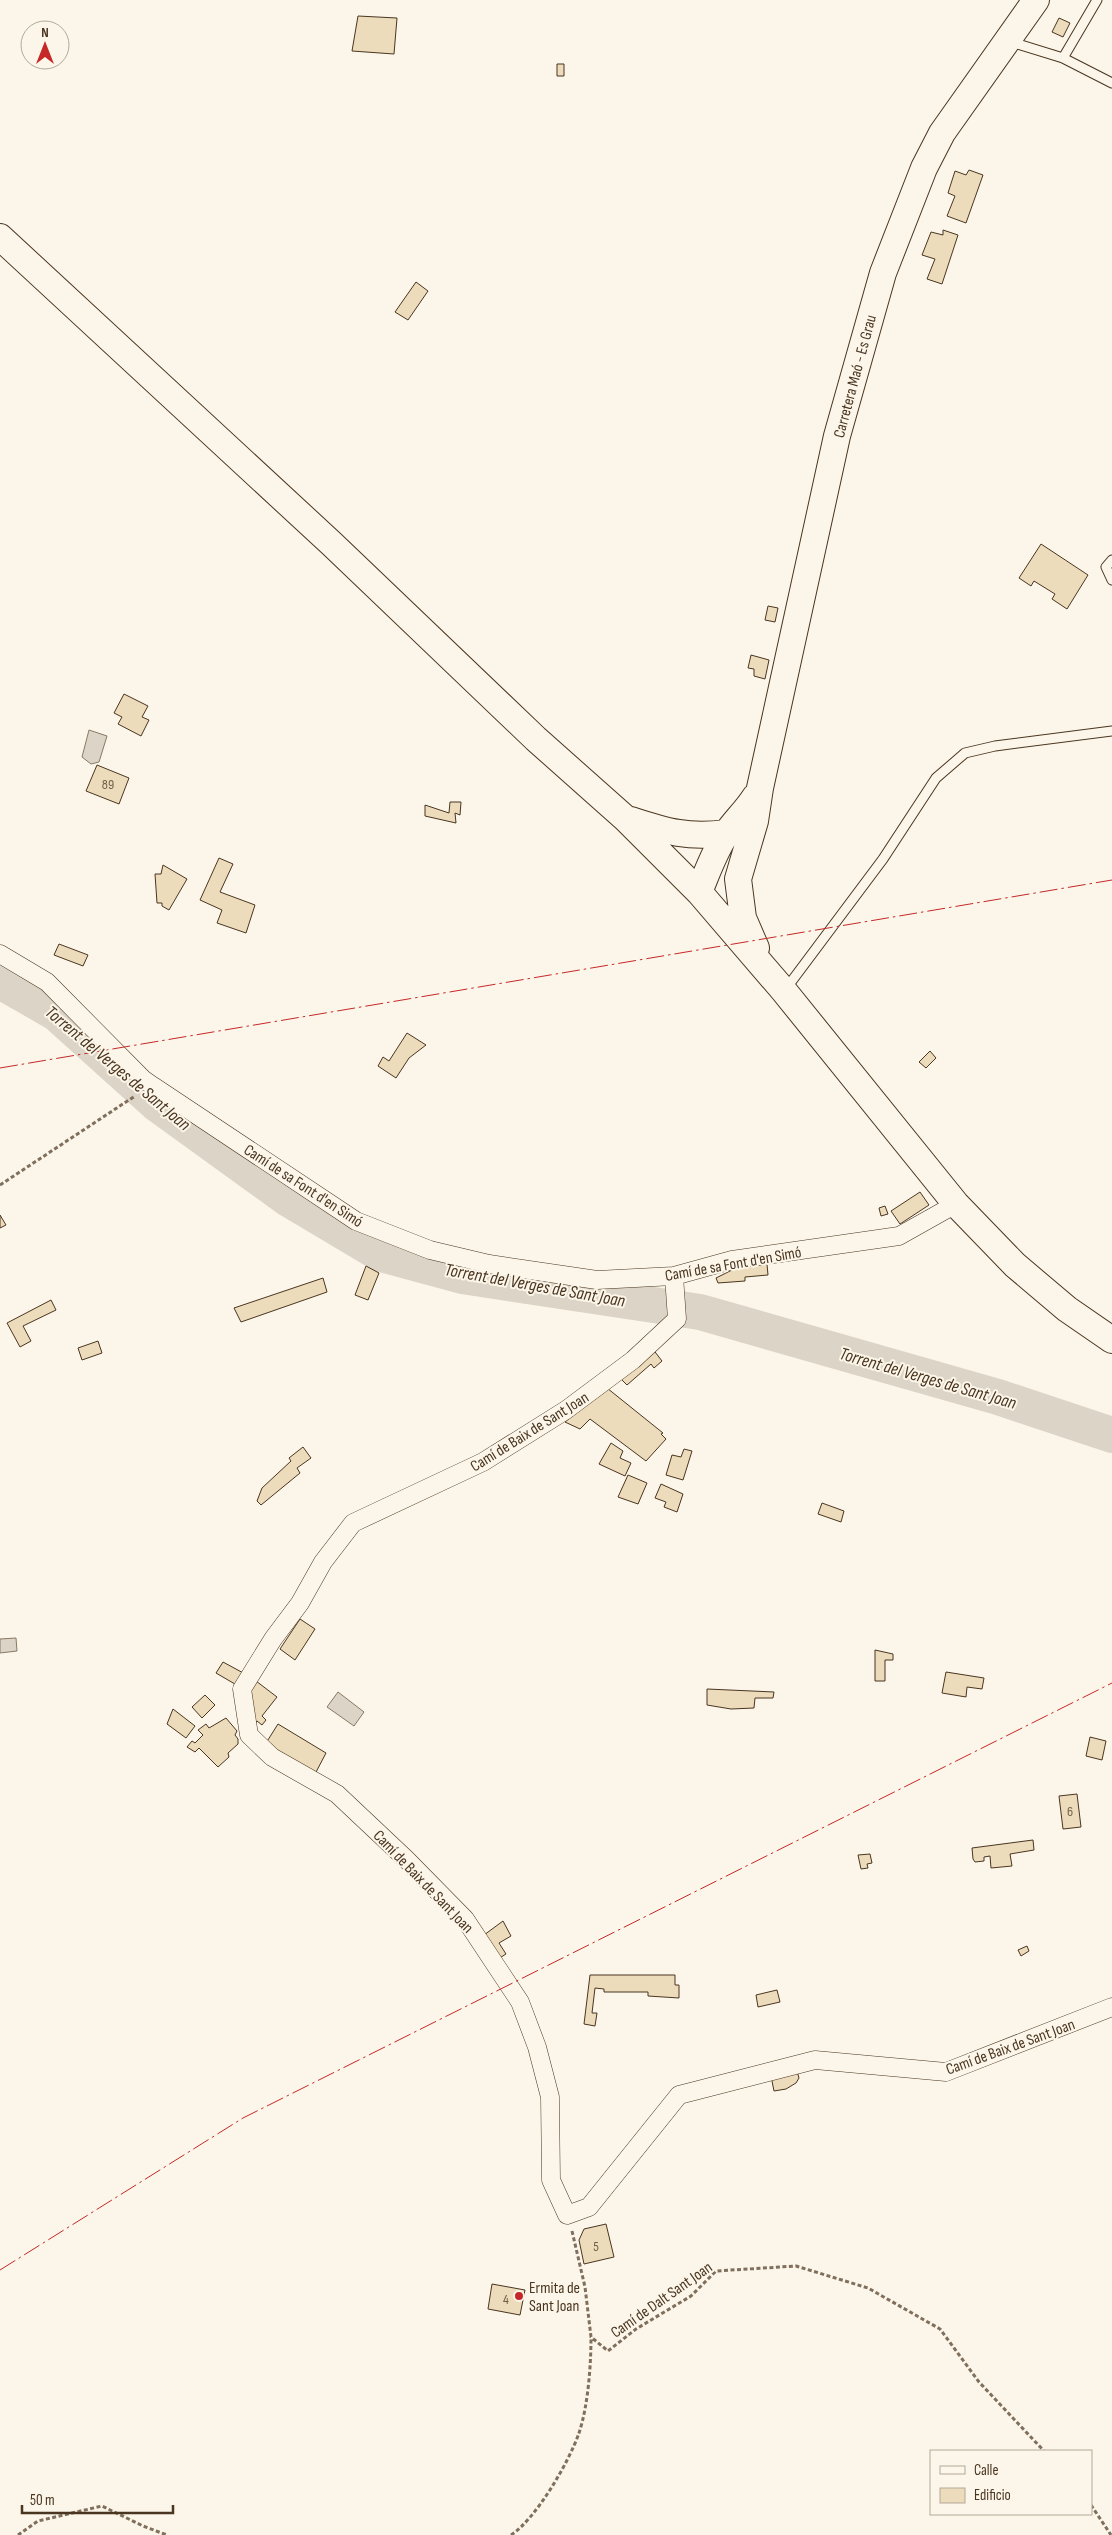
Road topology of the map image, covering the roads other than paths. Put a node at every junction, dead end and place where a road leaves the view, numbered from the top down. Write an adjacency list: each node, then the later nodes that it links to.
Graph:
1 (1036, 0): 3 (main road, Carretera Maó - Es Grau)
2 (1097, 0): 4 (lane)
3 (1006, 40): 4 (lane); 10 (main road, Carretera Maó - Es Grau)
4 (1063, 58): 5 (lane)
5 (1112, 83)
6 (0, 237): 11 (main road)
7 (1112, 560): 8 (lane)
8 (1112, 580)
9 (1112, 731): 17 (lane)
10 (760, 788): 12 (main road); 13 (main road, Carretera Maó - Es Grau)
11 (626, 819): 12 (main road); 14 (main road)
12 (726, 833): 14 (main road)
13 (742, 858): 14 (main road); 16 (main road)
14 (699, 892): 16 (main road)
15 (0, 954): 19 (street, Camí de sa Font d'en Simó)
16 (765, 970): 17 (main road)
17 (784, 991): 18 (main road)
18 (956, 1204): 19 (street, Camí de sa Font d'en Simó); 20 (main road)
19 (674, 1276): 21 (street, Camí de Baix de Sant Joan)
20 (1112, 1340)
21 (1112, 2007)

